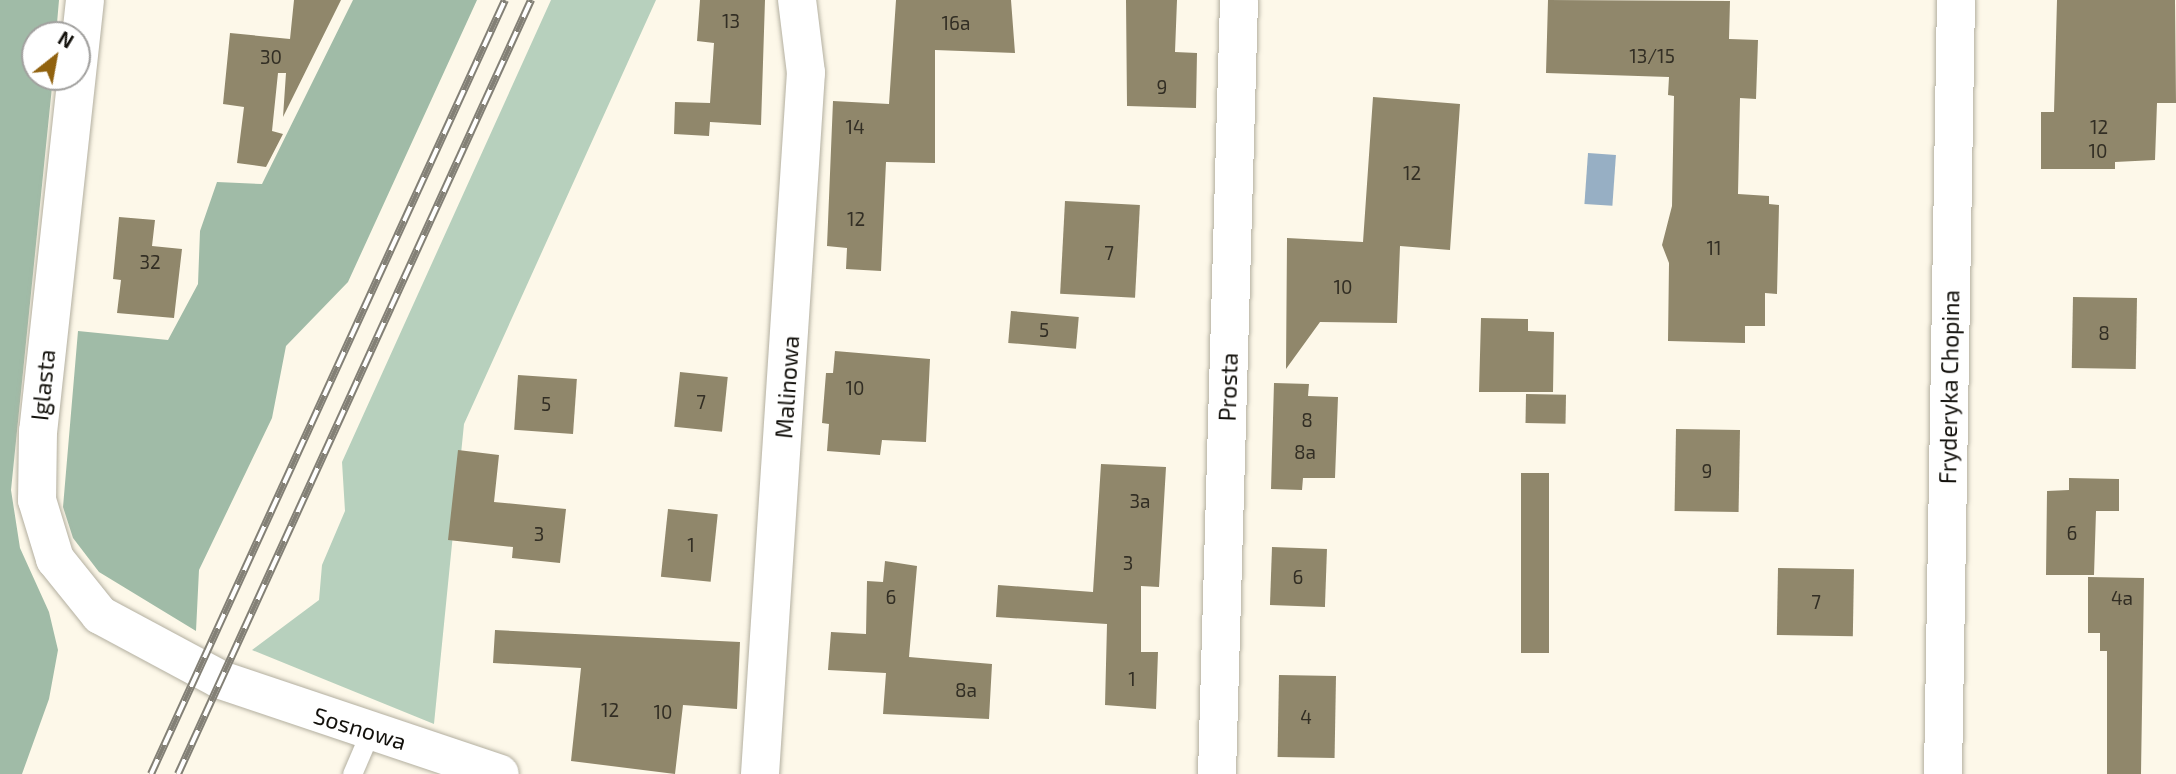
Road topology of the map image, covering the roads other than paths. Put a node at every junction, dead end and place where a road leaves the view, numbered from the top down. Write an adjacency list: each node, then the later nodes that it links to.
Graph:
1 (85, 0): 5 (street, Iglasta)
2 (797, 0): 9 (street, Malinowa)
3 (1240, 0): 10 (street, Prosta)
4 (1956, 0): 11 (street, Fryderyka Chopina)
5 (221, 680): 6 (street, Sosnowa)
6 (370, 732): 7 (lane); 8 (street, Sosnowa)
7 (352, 774)
8 (500, 774)
9 (760, 774)
10 (1217, 774)
11 (1943, 774)

